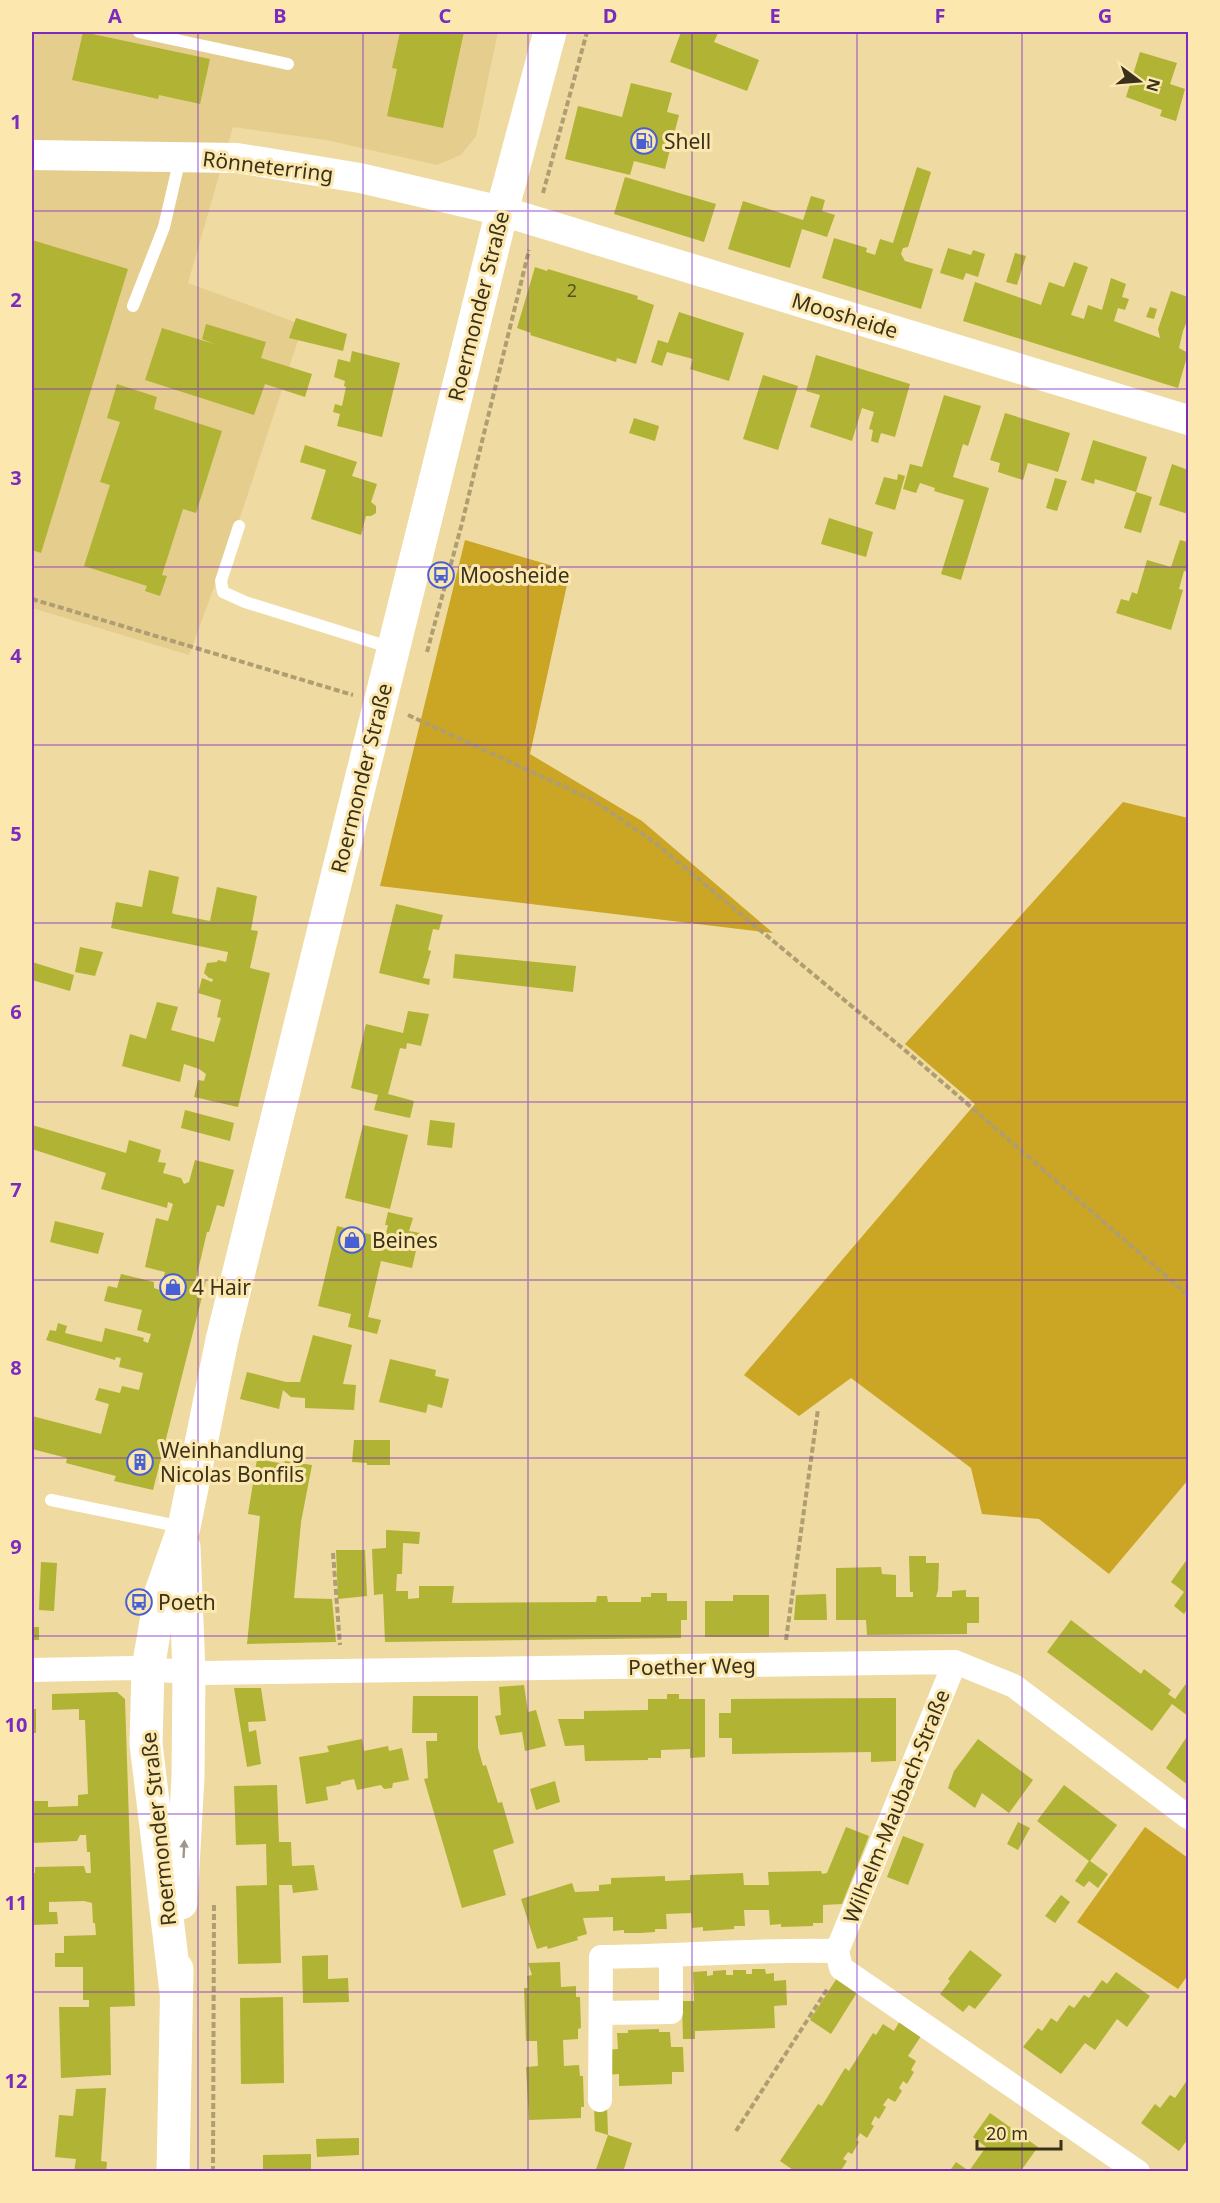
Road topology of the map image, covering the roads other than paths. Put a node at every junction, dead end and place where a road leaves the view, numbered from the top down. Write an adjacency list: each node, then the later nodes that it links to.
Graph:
1 (139, 32): 3 (lane)
2 (550, 32): 6 (main road, Roermonder Straße)
3 (288, 64)
4 (32, 155): 5 (street, Rönneterring)
5 (180, 157): 6 (street, Rönneterring); 7 (lane)
6 (502, 211): 8 (street, Moosheide); 10 (main road, Roermonder Straße)
7 (133, 306)
8 (1188, 420)
9 (239, 526): 10 (lane)
10 (393, 648): 12 (main road, Roermonder Straße)
11 (51, 1500): 12 (lane)
12 (184, 1527): 14 (main road, Roermonder Straße); 16 (main road, Roermonder Straße)
13 (955, 1662): 16 (street, Poether Weg); 17 (street, Poether Weg); 19 (street, Wilhelm-Maubach-Straße)
14 (148, 1669): 15 (street); 16 (street, Poether Weg); 20 (main road, Roermonder Straße)
15 (32, 1670)
16 (189, 1672): 20 (main road, Roermonder Straße, one-way to 16)
17 (1188, 1817)
18 (671, 1956): 19 (street); 21 (street); 21 (street)
19 (839, 1959): 24 (street)
20 (176, 1992): 23 (main road, Roermonder Straße)
21 (602, 2013): 22 (street)
22 (600, 2100)
23 (173, 2172)
24 (1138, 2172)

